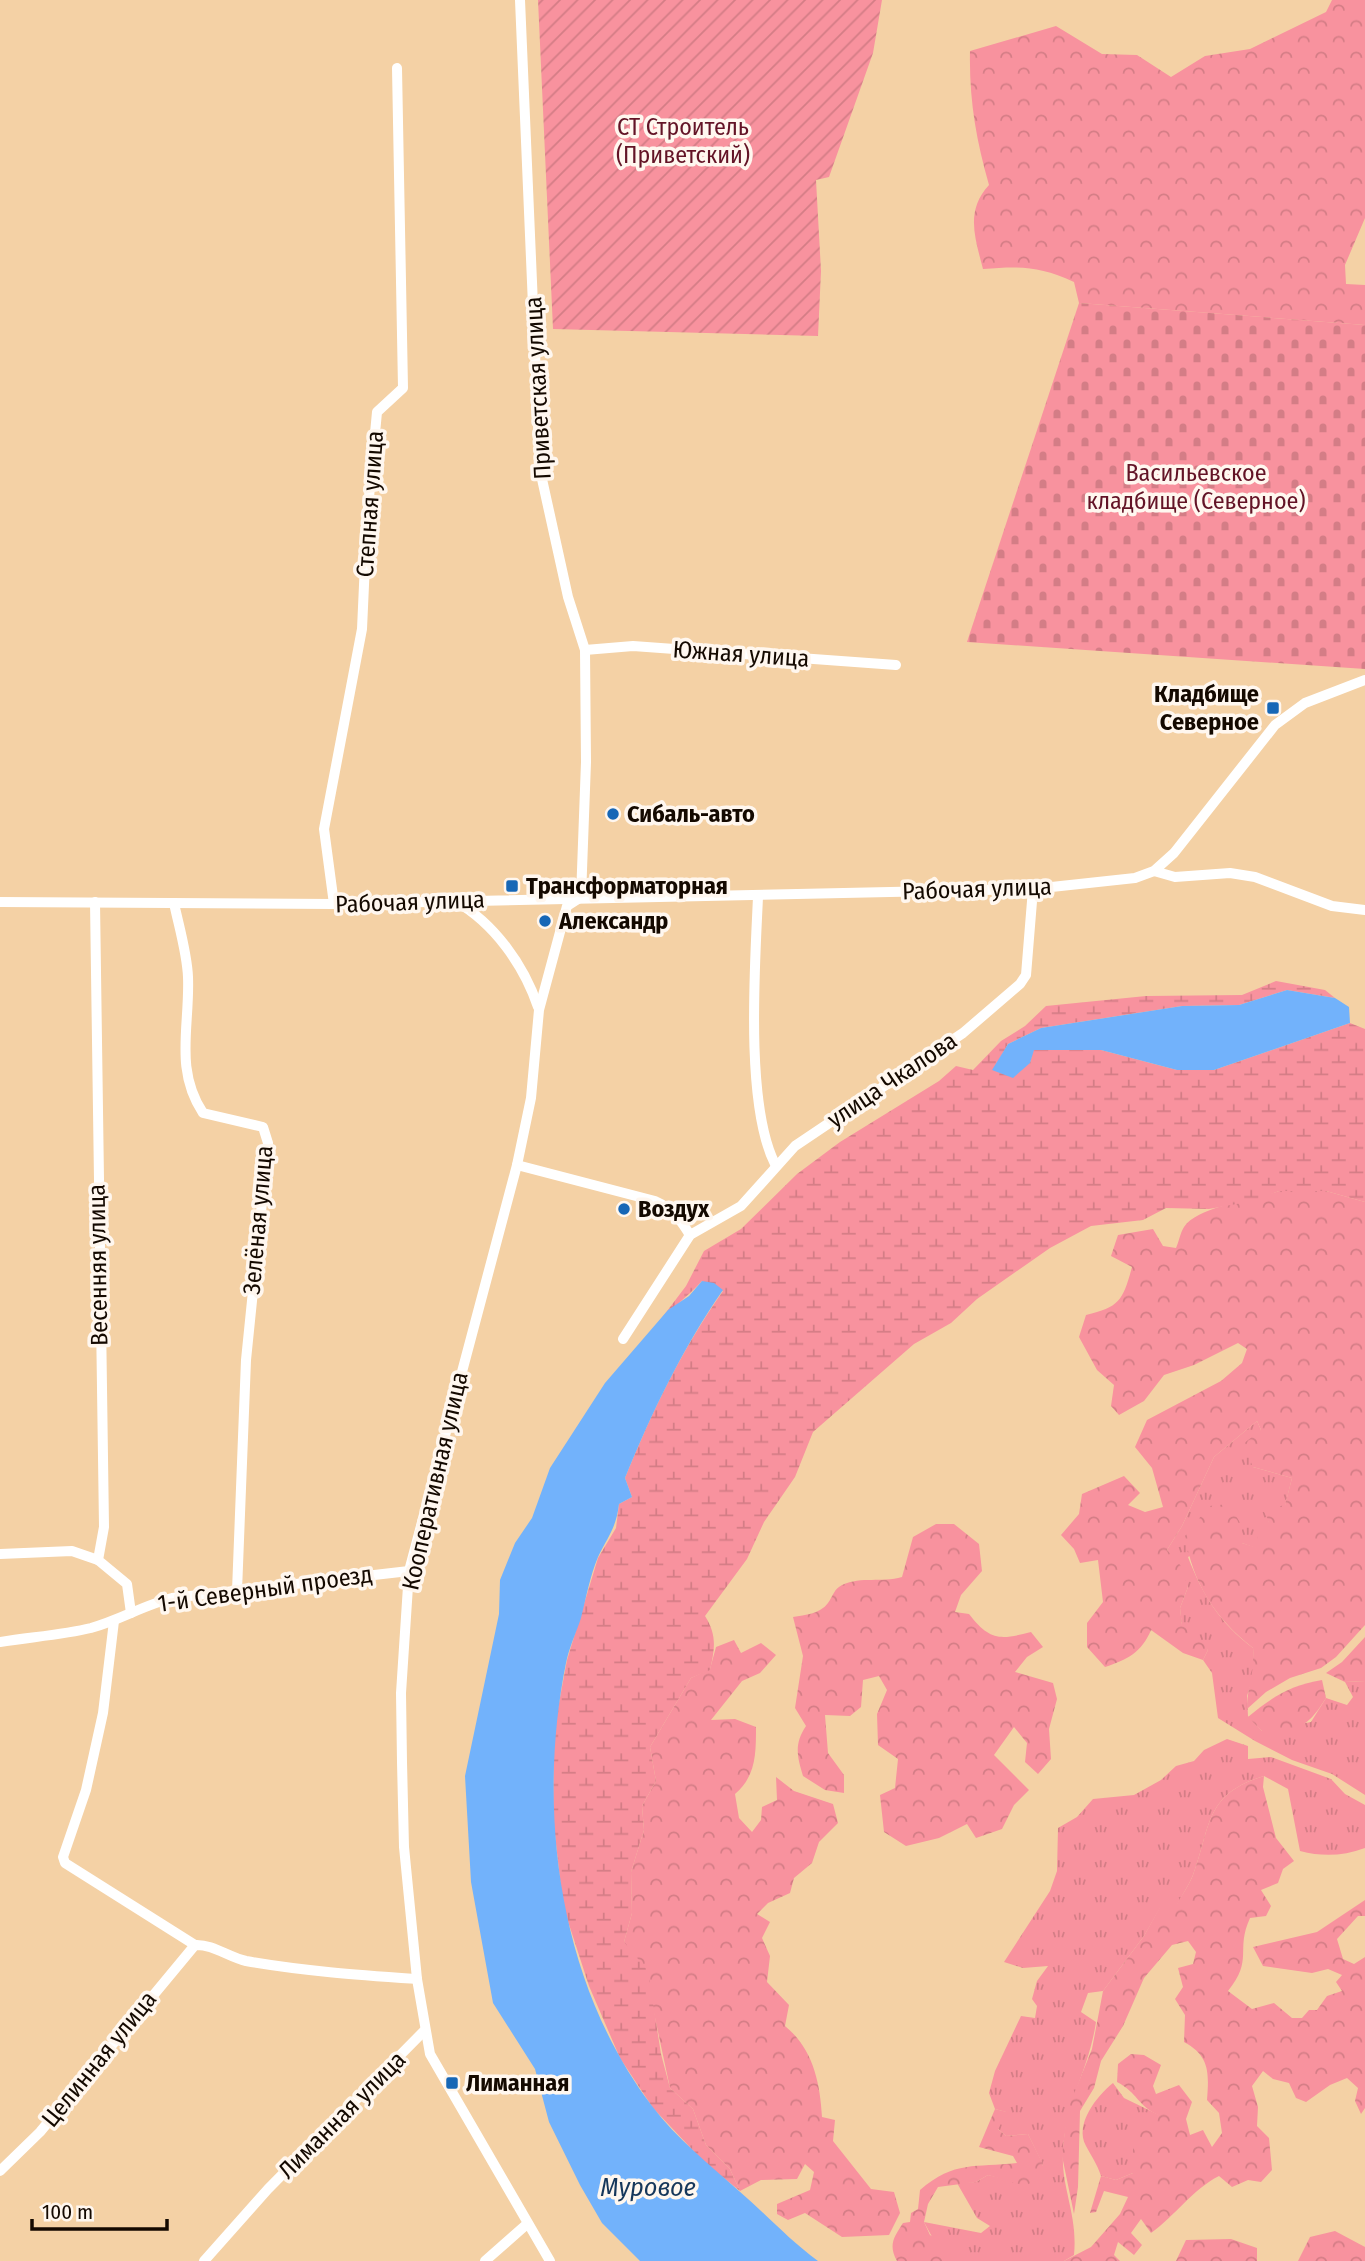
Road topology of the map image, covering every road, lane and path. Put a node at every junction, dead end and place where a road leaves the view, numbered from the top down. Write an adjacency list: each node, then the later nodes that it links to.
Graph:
1 (520, 0): 3 (street, Приветская улица)
2 (397, 68): 14 (street, Степная улица)
3 (585, 650): 4 (street, Южная улица); 8 (street, Приветская улица)
4 (896, 665)
5 (1365, 680): 6 (street)
6 (1154, 871): 7 (street, Рабочая улица); 15 (street, Рабочая улица)
7 (1033, 889): 9 (street, Рабочая улица); 17 (street, улица Чкалова)
8 (581, 897): 9 (street, Рабочая улица); 10 (street, Рабочая улица); 16 (street, Кооперативная улица)
9 (758, 897): 17 (street)
10 (455, 901): 14 (street, Рабочая улица); 16 (street)
11 (0, 902): 12 (street, Рабочая улица)
12 (95, 902): 13 (street, Рабочая улица); 22 (street, Весенняя улица)
13 (174, 903): 14 (street, Рабочая улица); 24 (street, Зелёная улица)
14 (334, 904)
15 (1365, 910)
16 (539, 1010): 18 (street, Кооперативная улица)
17 (775, 1164): 19 (street, улица Чкалова)
18 (517, 1166): 19 (street); 23 (street, Кооперативная улица)
19 (690, 1235): 20 (street, улица Чкалова)
20 (623, 1339)
21 (0, 1554): 22 (street)
22 (98, 1560): 25 (street)
23 (409, 1571): 24 (street, 1-й Северный проезд); 29 (street, Кооперативная улица)
24 (237, 1591): 25 (street, 1-й Северный проезд)
25 (131, 1612): 26 (street, 1-й Северный проезд)
26 (114, 1621): 27 (street, 1-й Северный проезд); 28 (street)
27 (0, 1642)
28 (195, 1945): 29 (street); 31 (street, Целинная улица)
29 (417, 1979): 30 (street, Кооперативная улица)
30 (424, 2031): 32 (street, Кооперативная улица); 33 (street, Лиманная улица)
31 (0, 2171)
32 (527, 2224): 34 (street); 35 (street, Кооперативная улица)
33 (204, 2261)
34 (485, 2261)
35 (550, 2261)

